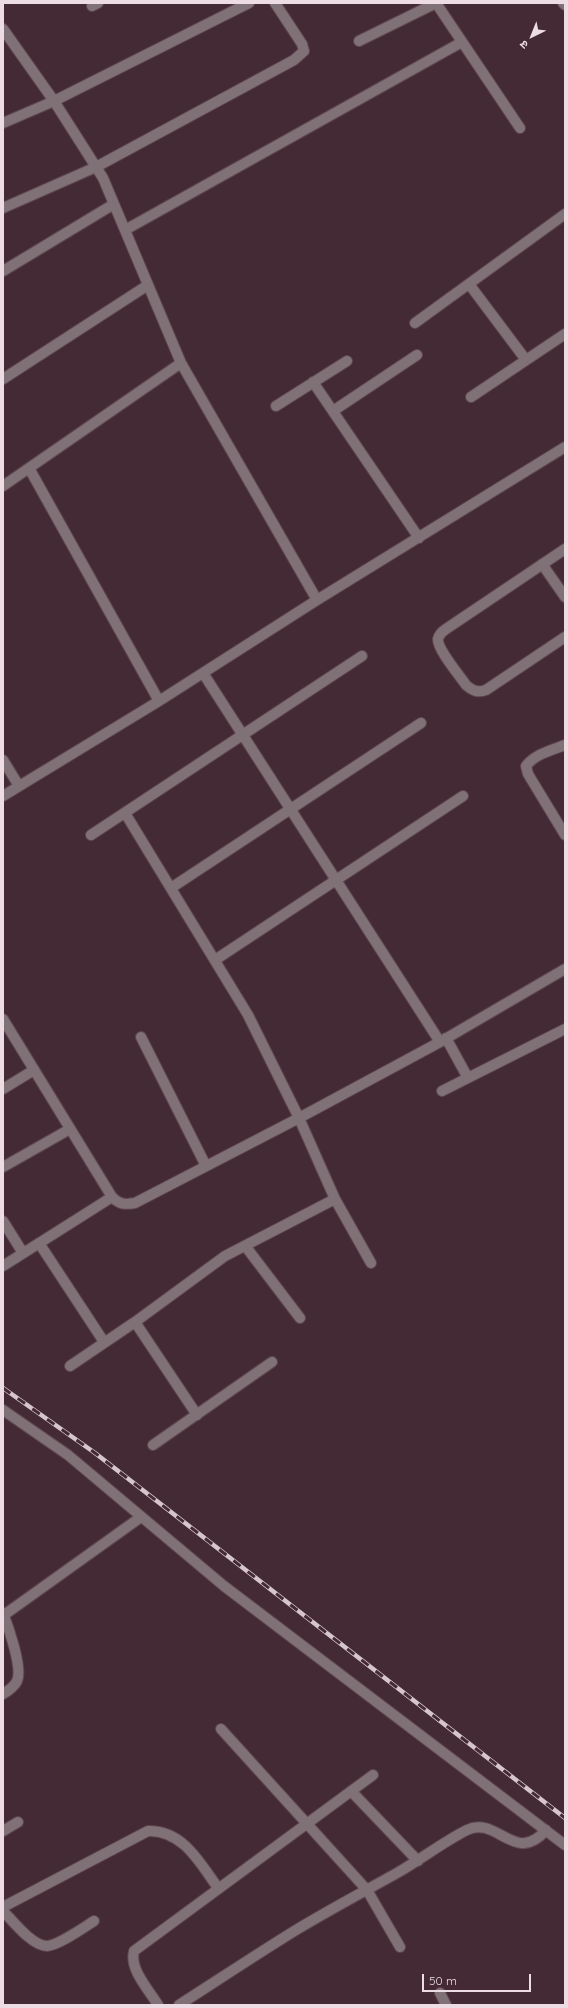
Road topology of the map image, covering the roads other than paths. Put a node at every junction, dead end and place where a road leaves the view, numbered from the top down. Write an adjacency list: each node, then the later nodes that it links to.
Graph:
1 (249, 3): 7 (street)
2 (275, 3): 10 (street)
3 (436, 3): 5 (street); 6 (street)
4 (4, 32): 7 (street)
5 (359, 41)
6 (462, 42): 9 (street); 14 (street)
7 (54, 101): 8 (street); 10 (street)
8 (3, 123)
9 (520, 128)
10 (96, 167): 11 (street); 12 (street)
11 (114, 204): 14 (street); 15 (street)
12 (3, 208)
13 (565, 214): 16 (street)
14 (125, 230): 17 (street)
15 (3, 271)
16 (469, 284): 18 (street); 21 (street)
17 (148, 285): 23 (street); 24 (street)
18 (415, 323)
19 (565, 334): 21 (street)
20 (417, 355): 28 (street)
21 (526, 360): 26 (street)
22 (347, 361): 25 (street)
23 (181, 363): 30 (street); 36 (street)
24 (3, 380)
25 (313, 382): 27 (street); 28 (street)
26 (471, 397)
27 (276, 406)
28 (333, 411): 32 (street)
29 (565, 447): 32 (street)
30 (29, 468): 31 (street); 40 (street)
31 (3, 486)
32 (419, 538): 36 (street)
33 (565, 549): 34 (street)
34 (542, 564): 35 (street); 37 (street)
35 (565, 597)
36 (317, 600): 39 (street)
37 (565, 637)
38 (362, 656): 42 (street)
39 (203, 673): 40 (street); 42 (street)
40 (159, 701): 45 (street)
41 (421, 723): 48 (street)
42 (242, 735): 48 (street); 49 (street)
43 (565, 745): 51 (street)
44 (3, 760): 45 (street)
45 (19, 786): 46 (street)
46 (3, 796)
47 (463, 796): 52 (street)
48 (290, 809): 52 (street); 53 (street)
49 (125, 813): 50 (street); 53 (street)
50 (91, 835)
51 (565, 835)
52 (336, 880): 54 (street); 59 (street)
53 (171, 888): 54 (street)
54 (215, 960): 64 (street)
55 (565, 970): 59 (street)
56 (3, 1019): 60 (street)
57 (565, 1029): 61 (street)
58 (141, 1037): 66 (street)
59 (443, 1040): 61 (street); 64 (street)
60 (34, 1070): 62 (street); 65 (street)
61 (468, 1078): 63 (street)
62 (3, 1089)
63 (442, 1091)
64 (299, 1118): 66 (street); 69 (street)
65 (70, 1129): 67 (street); 68 (street)
66 (206, 1166): 68 (street)
67 (3, 1167)
68 (112, 1197): 71 (street)
69 (335, 1199): 72 (street); 74 (street)
70 (3, 1221): 73 (street)
71 (39, 1243): 73 (street); 78 (street)
72 (246, 1247): 76 (street); 77 (street)
73 (23, 1253): 75 (street)
74 (370, 1263)
75 (3, 1266)
76 (300, 1318)
77 (135, 1322): 78 (street); 82 (street)
78 (104, 1342): 80 (street)
79 (272, 1362): 82 (street)
80 (70, 1366)
81 (3, 1410): 84 (street)
82 (197, 1415): 83 (street)
83 (153, 1445)
84 (141, 1517): 85 (street); 92 (street)
85 (3, 1614): 86 (street)
86 (3, 1694)
87 (221, 1729): 91 (street)
88 (373, 1775): 89 (street)
89 (351, 1791): 91 (street); 95 (street)
90 (18, 1822): 93 (street)
91 (307, 1823): 96 (street); 97 (street)
92 (546, 1830): 94 (street); 95 (street)
93 (3, 1831)
94 (565, 1845)
95 (418, 1861): 97 (street)
96 (218, 1888): 98 (street); 103 (street)
97 (367, 1890): 101 (street); 104 (street)
98 (3, 1908)
99 (3, 1911): 100 (street)
100 (94, 1922)
101 (400, 1947)
102 (440, 1993): 105 (street)
103 (158, 2005)
104 (179, 2005)
105 (446, 2005)

